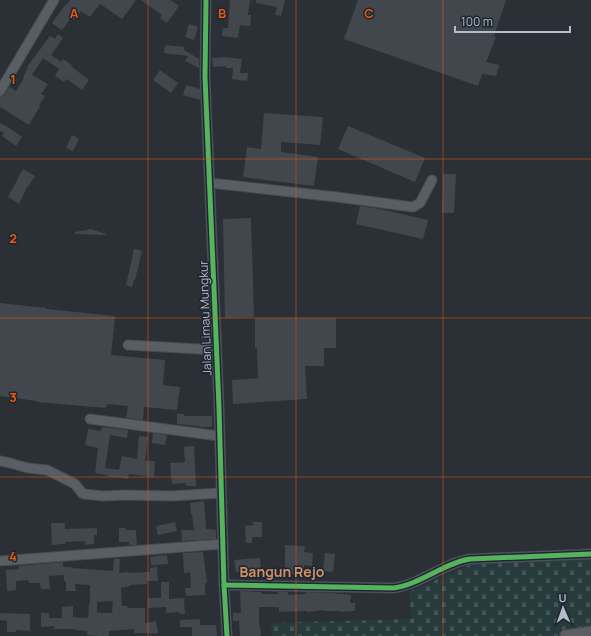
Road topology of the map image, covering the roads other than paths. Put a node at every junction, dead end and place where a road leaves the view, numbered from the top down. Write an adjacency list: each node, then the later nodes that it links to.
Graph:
1 (54, 0): 3 (street)
2 (206, 0): 5 (street, Jalan Limau Mungkur)
3 (0, 91)
4 (432, 180): 5 (street)
5 (210, 183): 7 (street, Jalan Limau Mungkur)
6 (128, 345): 7 (street)
7 (216, 350): 9 (street, Jalan Limau Mungkur)
8 (90, 419): 9 (street)
9 (219, 436): 11 (street, Jalan Limau Mungkur)
10 (0, 461): 11 (street)
11 (221, 493): 12 (street, Jalan Limau Mungkur)
12 (223, 544): 14 (street); 15 (street, Jalan Limau Mungkur)
13 (591, 554): 15 (street)
14 (0, 561)
15 (224, 585): 17 (street, Jalan Limau Mungkur)
16 (591, 631): 18 (street)
17 (227, 636)
18 (563, 636)

